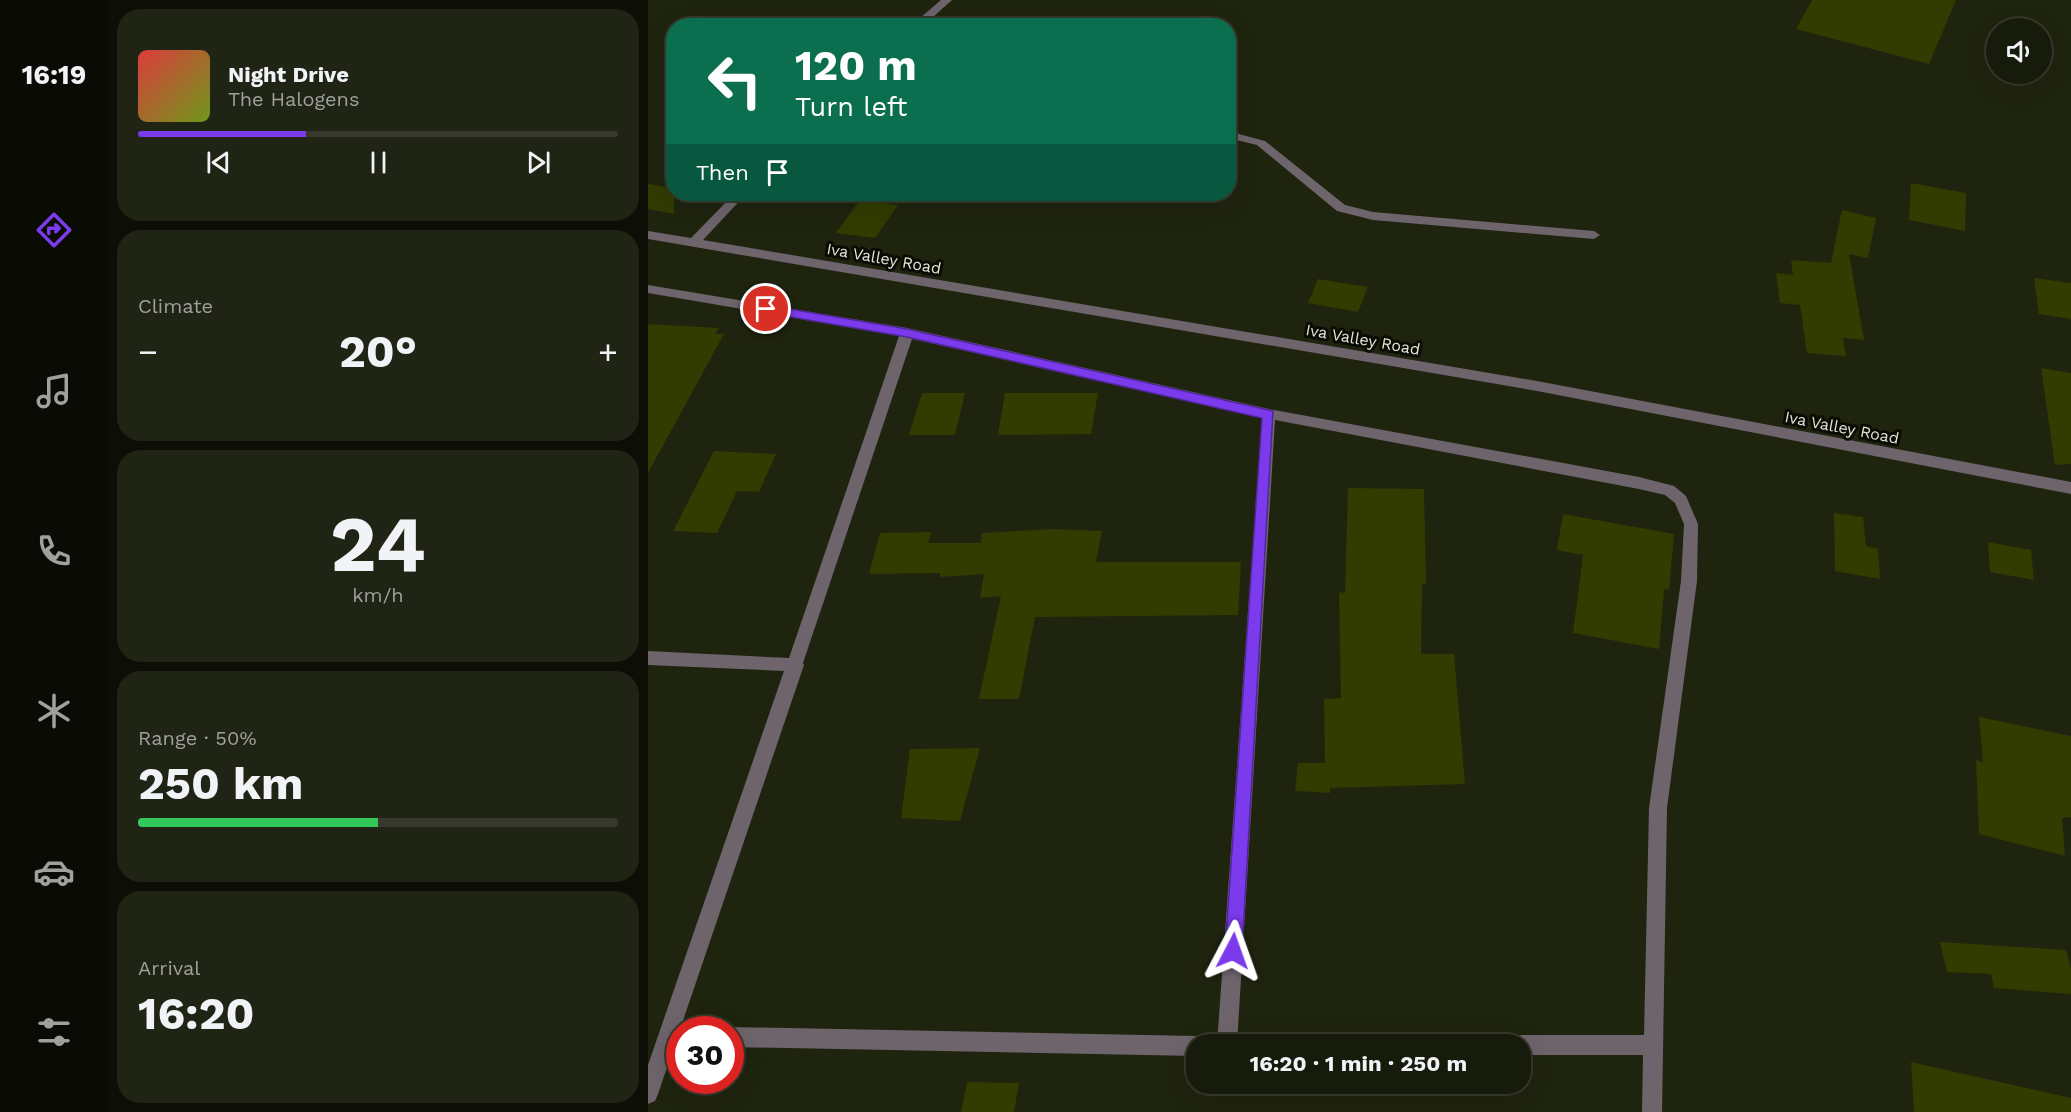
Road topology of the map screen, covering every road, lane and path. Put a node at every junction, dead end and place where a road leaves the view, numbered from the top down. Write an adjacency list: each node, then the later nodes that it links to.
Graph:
1 (947, 0): 2 (street)
2 (926, 18)
3 (1236, 136): 6 (street)
4 (733, 201): 7 (street)
5 (648, 235): 7 (street, Iva Valley Road)
6 (1594, 235)
7 (694, 243): 11 (street, Iva Valley Road)
8 (648, 289): 9 (street)
9 (907, 333): 10 (street); 13 (street)
10 (1269, 414): 15 (street); 18 (street)
11 (2071, 488)
12 (648, 658): 13 (street)
13 (796, 665): 14 (street)
14 (682, 1016)
15 (1228, 1034)
16 (744, 1037): 19 (street)
17 (1531, 1045): 18 (street)
18 (1654, 1045): 22 (street)
19 (1186, 1046)
20 (666, 1055): 21 (street)
21 (648, 1094)
22 (1652, 1112)

